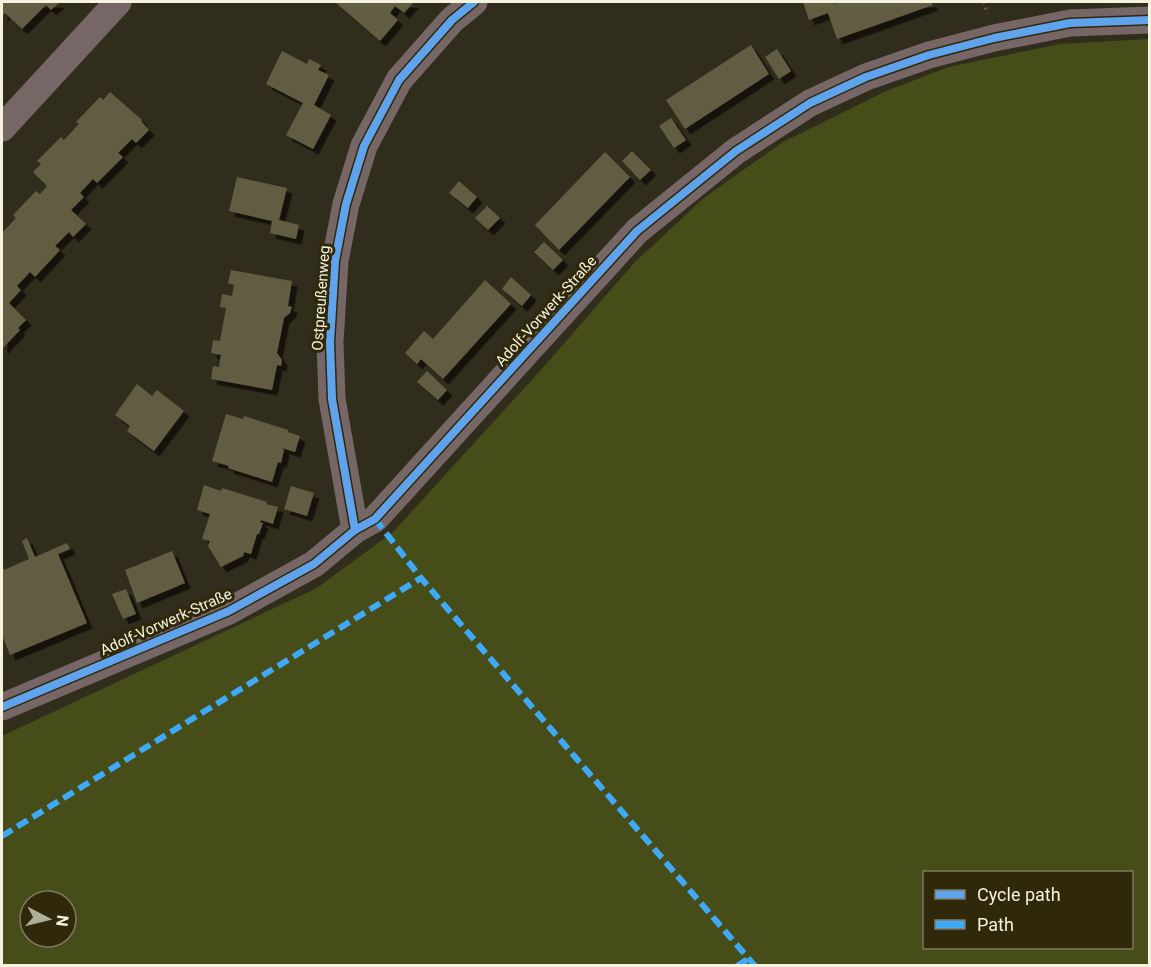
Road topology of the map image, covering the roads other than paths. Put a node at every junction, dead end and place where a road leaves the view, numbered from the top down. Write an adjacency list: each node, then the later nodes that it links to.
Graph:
1 (118, 2): 4 (street)
2 (474, 2): 5 (street, Ostpreußenweg)
3 (1149, 20): 5 (street, Adolf-Vorwerk-Straße)
4 (2, 128)
5 (355, 530): 6 (street, Adolf-Vorwerk-Straße)
6 (2, 707)

